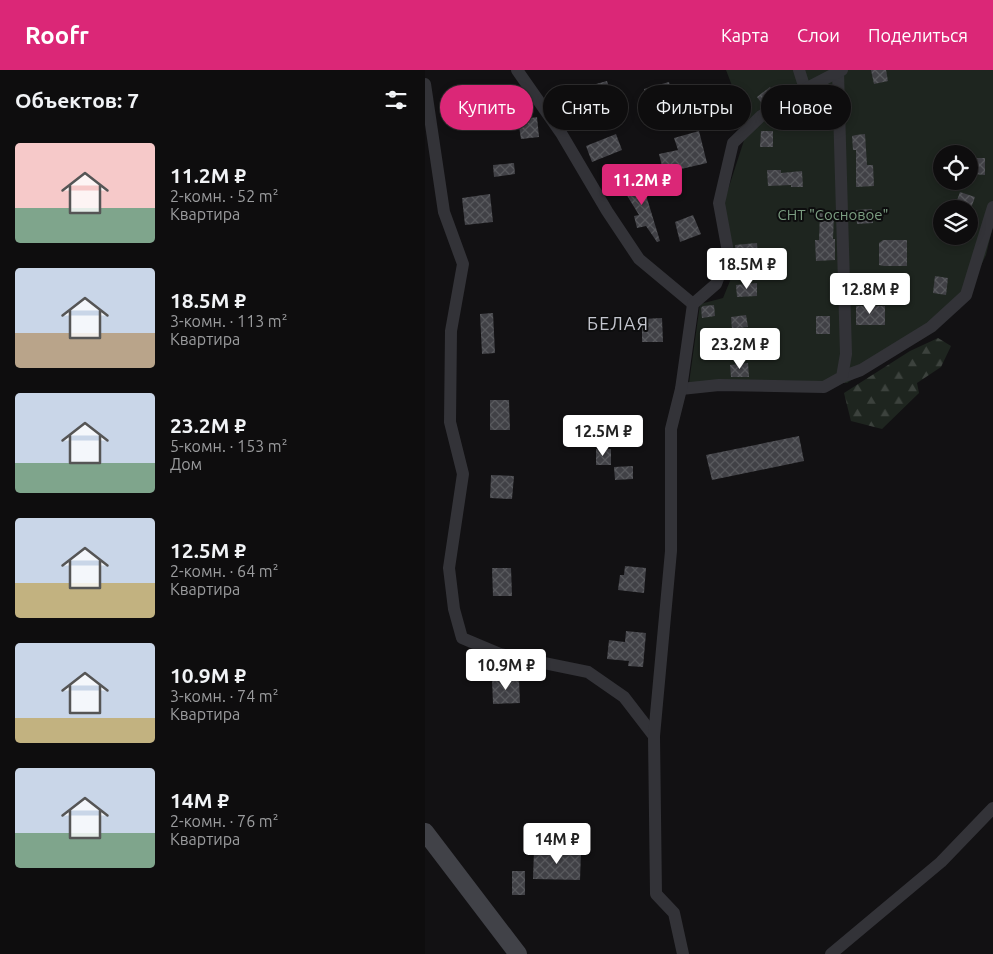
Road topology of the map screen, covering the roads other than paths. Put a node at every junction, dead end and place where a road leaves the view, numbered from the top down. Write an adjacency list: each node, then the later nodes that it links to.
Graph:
1 (517, 70): 9 (street)
2 (799, 70): 5 (street)
3 (840, 71): 6 (street); 10 (street)
4 (425, 84): 12 (street)
5 (804, 85)
6 (813, 85)
7 (761, 116): 9 (street)
8 (993, 207): 10 (street)
9 (693, 304): 11 (street)
10 (842, 377): 11 (street)
11 (681, 389): 12 (street)
12 (654, 736): 16 (street)
13 (993, 808): 17 (street)
14 (425, 832): 15 (main road)
15 (518, 954)
16 (683, 954)
17 (831, 954)

